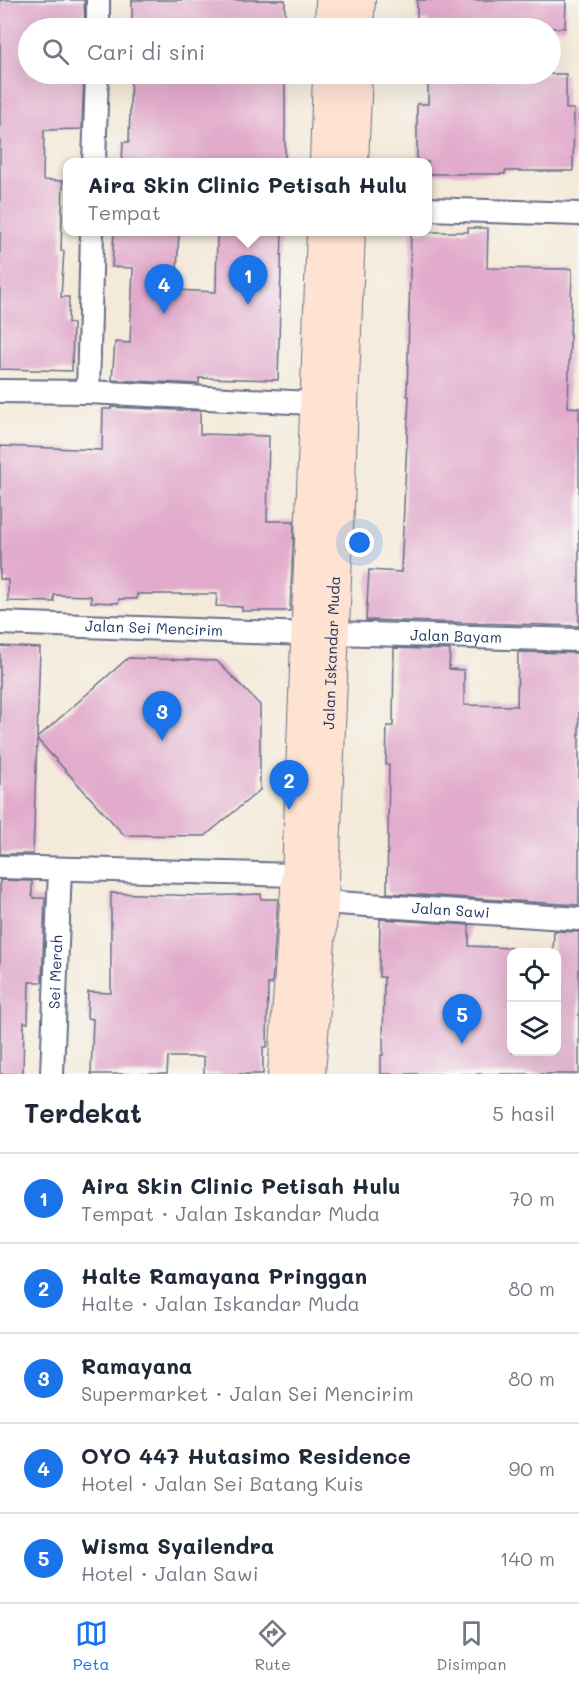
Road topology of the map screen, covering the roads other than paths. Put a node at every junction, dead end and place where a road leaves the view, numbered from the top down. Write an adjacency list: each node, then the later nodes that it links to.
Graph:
1 (98, 0): 4 (street)
2 (332, 0): 5 (main road)
3 (358, 0): 6 (main road)
4 (98, 18)
5 (331, 18)
6 (357, 18)
7 (97, 84): 10 (street)
8 (329, 84): 11 (main road)
9 (356, 84): 12 (main road)
10 (94, 158)
11 (326, 158)
12 (352, 158)
13 (432, 209): 14 (street)
14 (579, 214)
15 (92, 236): 19 (street)
16 (323, 236): 20 (main road, Jalan Iskandar Muda)
17 (348, 236): 20 (main road, Jalan Iskandar Muda)
18 (0, 391): 19 (street)
19 (88, 392): 20 (street)
20 (329, 404): 22 (main road, Jalan Iskandar Muda)
21 (0, 623): 22 (street, Jalan Sei Mencirim)
22 (320, 634): 23 (street, Jalan Bayam); 26 (main road, Jalan Iskandar Muda)
23 (579, 640)
24 (0, 867): 25 (street, Jalan Sawi)
25 (60, 869): 26 (street, Jalan Sawi); 28 (street, Sei Merah)
26 (314, 884): 27 (street, Jalan Sawi); 29 (main road, Jalan Iskandar Muda); 30 (main road, Jalan Iskandar Muda)
27 (579, 919)
28 (52, 1074)
29 (284, 1074)
30 (309, 1074)

